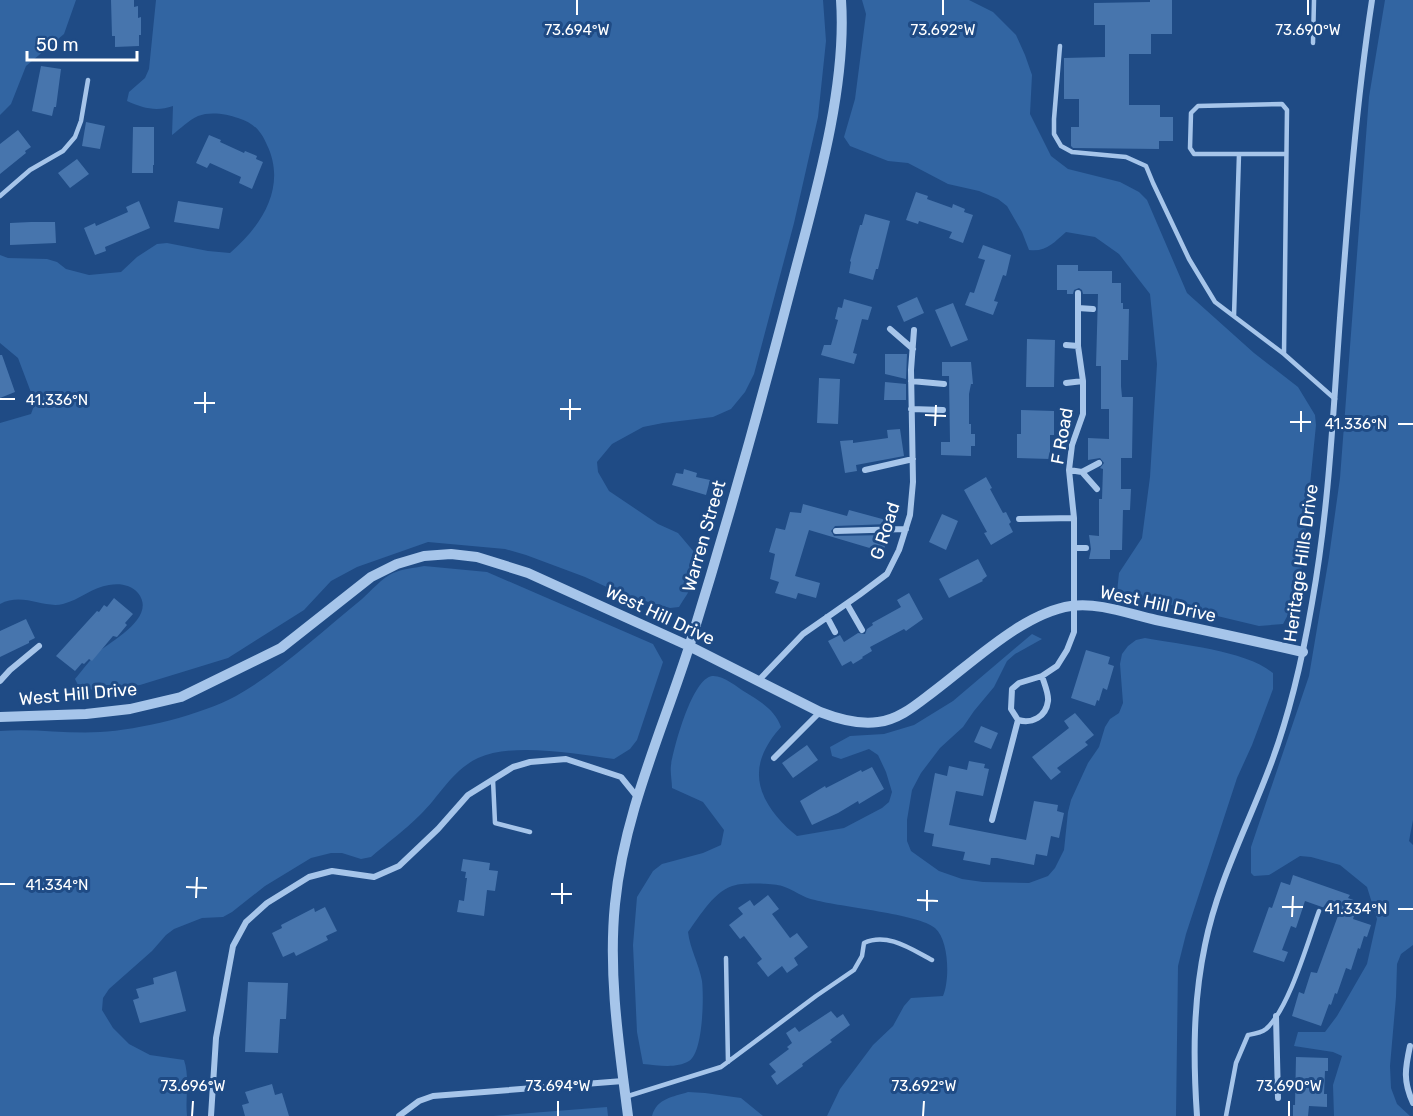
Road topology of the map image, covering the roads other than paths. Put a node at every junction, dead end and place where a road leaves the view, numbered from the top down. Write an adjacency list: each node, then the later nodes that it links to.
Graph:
1 (841, 0): 45 (street, Warren Street)
2 (1314, 0): 4 (lane)
3 (1372, 0): 24 (street, Heritage Hills Drive)
4 (1313, 43)
5 (1060, 46): 13 (lane)
6 (88, 80): 9 (lane)
7 (1239, 154): 8 (lane); 8 (lane); 13 (lane)
8 (1286, 154): 19 (lane)
9 (0, 196)
10 (1078, 293): 11 (street, F Road)
11 (1078, 308): 12 (street); 17 (street, F Road)
12 (1093, 309)
13 (1234, 317): 19 (lane)
14 (890, 329): 18 (street)
15 (914, 330): 18 (street, G Road)
16 (1066, 345): 17 (street)
17 (1078, 346): 21 (street, F Road)
18 (913, 349): 20 (street, G Road)
19 (1284, 354): 24 (lane)
20 (911, 381): 23 (street); 25 (street, G Road)
21 (1083, 381): 22 (street); 30 (street, F Road)
22 (1066, 383)
23 (944, 384)
24 (1335, 399): 46 (street, Heritage Hills Drive)
25 (911, 409): 26 (street); 27 (street, G Road)
26 (943, 410)
27 (913, 459): 29 (street); 35 (street, G Road)
28 (1099, 463): 31 (street)
29 (865, 470)
30 (1069, 470): 31 (street); 33 (street, F Road)
31 (1082, 472): 32 (street)
32 (1097, 489)
33 (1074, 518): 34 (street); 37 (street, F Road)
34 (1019, 519)
35 (906, 529): 36 (street); 39 (street, G Road)
36 (836, 531)
37 (1075, 548): 38 (street); 40 (street, F Road)
38 (1086, 548)
39 (847, 604): 41 (street, G Road); 42 (street)
40 (1074, 606): 46 (street, West Hill Drive); 47 (street, F Road); 50 (street, West Hill Drive)
41 (827, 617): 43 (street); 48 (street, G Road)
42 (862, 630)
43 (835, 632)
44 (39, 646): 49 (street)
45 (689, 646): 48 (street, West Hill Drive); 51 (street, West Hill Drive); 55 (street, Warren Street)
46 (1303, 652): 71 (street, Heritage Hills Drive)
47 (1042, 676): 52 (street); 52 (street)
48 (759, 680): 50 (street, West Hill Drive)
49 (0, 681)
50 (820, 712): 53 (street)
51 (0, 717)
52 (1018, 720): 56 (street)
53 (774, 758)
54 (493, 780): 55 (street); 57 (lane); 68 (street)
55 (638, 798): 64 (street, Warren Street)
56 (992, 820)
57 (530, 832)
58 (1318, 911): 61 (lane)
59 (726, 958): 63 (lane)
60 (932, 960): 63 (lane)
61 (1276, 1017): 66 (street); 72 (lane)
62 (1410, 1046): 67 (street)
63 (728, 1062): 65 (lane)
64 (623, 1081): 65 (street, Warren Street); 69 (street)
65 (625, 1097): 70 (street, Warren Street)
66 (1278, 1098)
67 (1413, 1103)
68 (211, 1116)
69 (399, 1116)
70 (628, 1116)
71 (1197, 1116)
72 (1226, 1116)

